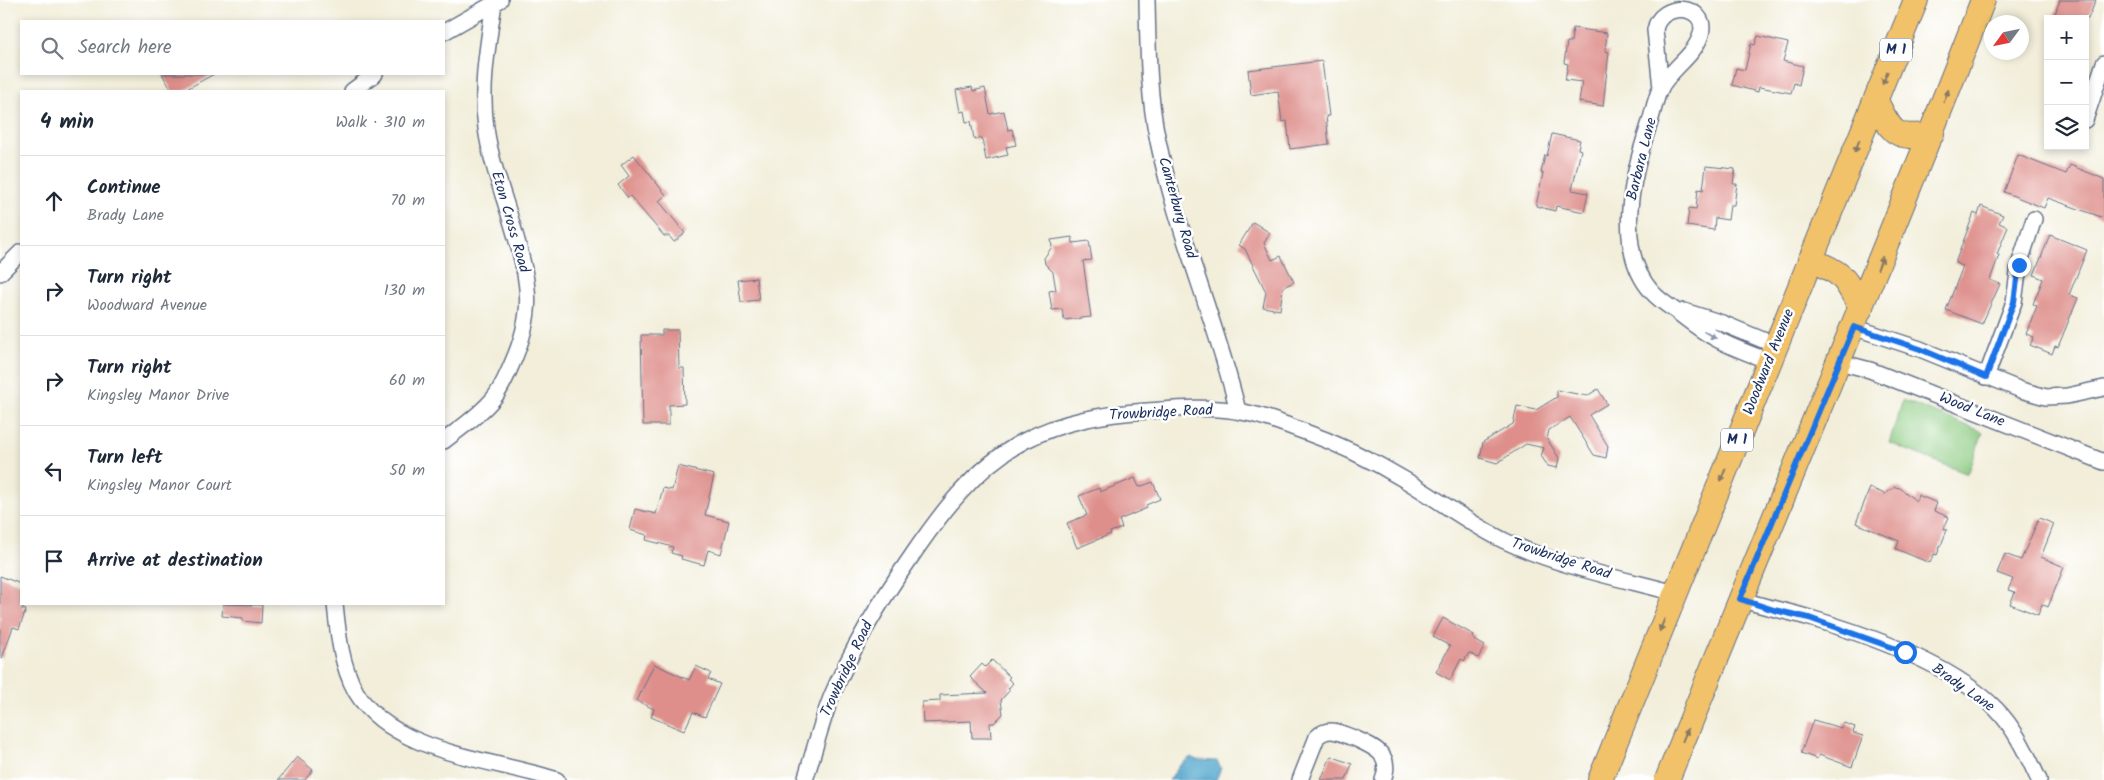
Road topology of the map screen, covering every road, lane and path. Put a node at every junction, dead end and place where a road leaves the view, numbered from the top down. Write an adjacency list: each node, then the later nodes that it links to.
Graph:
1 (1147, 0): 22 (street, Canterbury Road)
2 (1916, 0): 10 (main road, Woodward Avenue / M 1, one-way to 10)
3 (1983, 0): 12 (main road, one-way to 3)
4 (497, 2): 5 (street); 23 (street, Eton Cross Road)
5 (445, 31)
6 (2104, 63): 11 (street)
7 (374, 75): 9 (street)
8 (1661, 88): 8 (street, Barbara Lane); 18 (street, Barbara Lane)
9 (353, 90)
10 (1876, 101): 12 (main road); 15 (main road, Woodward Avenue / M 1, one-way to 15)
11 (2089, 108)
12 (1932, 134): 17 (main road, one-way to 12)
13 (2034, 219): 20 (street)
14 (20, 253): 16 (street)
15 (1810, 260): 17 (main road); 18 (main road, Woodward Avenue / M 1)
16 (0, 273)
17 (1857, 318): 19 (main road); 20 (street)
18 (1772, 353): 25 (main road, Woodward Avenue / M 1, one-way to 25)
19 (1839, 362): 24 (street, Wood Lane); 26 (main road)
20 (1986, 377): 21 (street)
21 (2104, 388)
22 (1238, 411): 25 (street, Trowbridge Road); 29 (street, Trowbridge Road)
23 (445, 440)
24 (2104, 462)
25 (1675, 593): 32 (main road, Woodward Avenue / M 1, one-way to 32)
26 (1740, 599): 33 (main road, one-way to 26); 34 (street, Brady Lane)
27 (335, 605): 28 (street)
28 (557, 780)
29 (805, 780)
30 (1300, 780): 31 (street)
31 (1383, 780)
32 (1600, 780)
33 (1667, 780)
34 (2039, 780)

